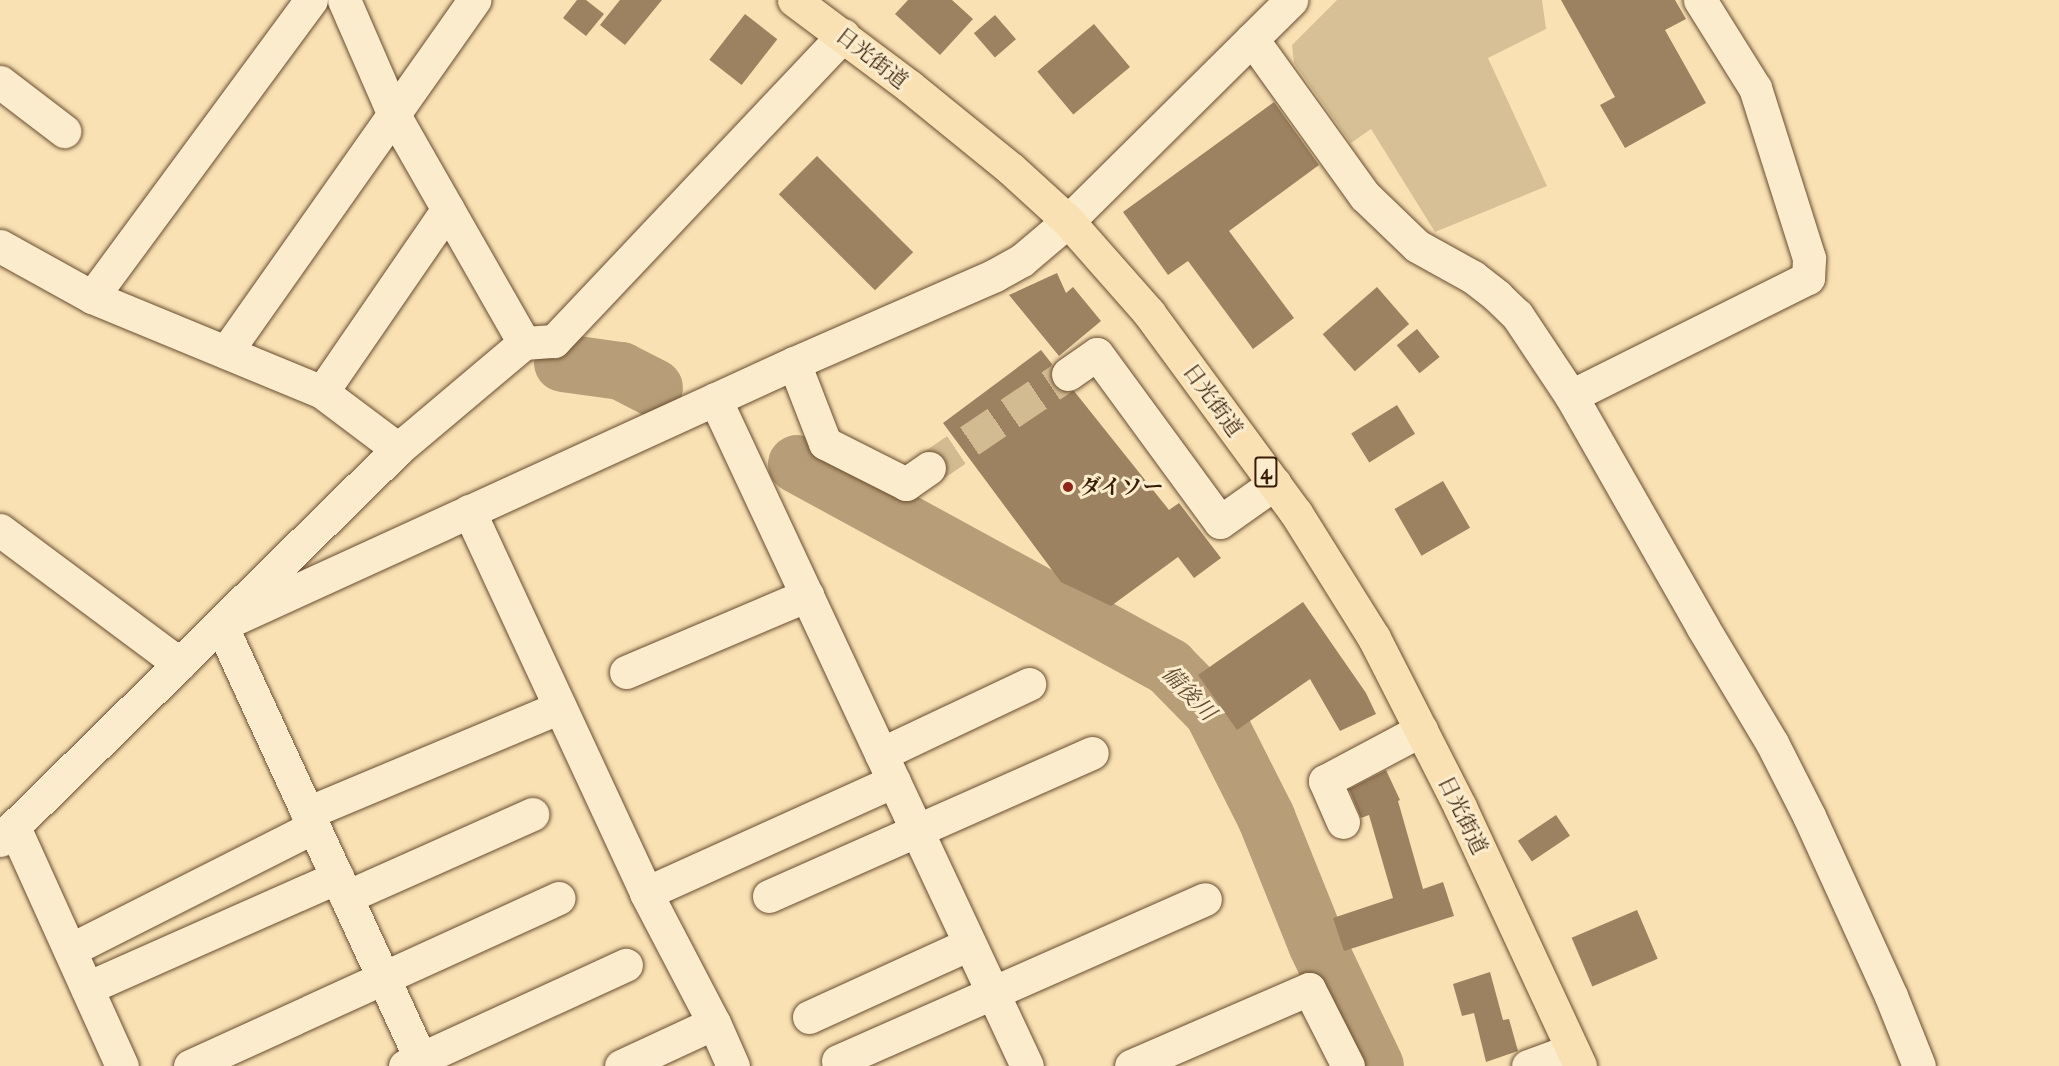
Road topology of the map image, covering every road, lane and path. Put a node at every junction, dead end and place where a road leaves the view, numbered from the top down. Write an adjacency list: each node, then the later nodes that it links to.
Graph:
1 (311, 0): 15 (street)
2 (344, 0): 10 (street)
3 (474, 0): 10 (street)
4 (794, 0): 7 (highway, 日光街道 / 4)
5 (1291, 0): 8 (street)
6 (1700, 0): 21 (street)
7 (843, 35): 13 (highway, 日光街道 / 4); 16 (street)
8 (1252, 39): 13 (street); 21 (street)
9 (0, 82): 11 (street)
10 (394, 115): 12 (street); 17 (street)
11 (64, 131)
12 (448, 210): 16 (street); 20 (street)
13 (1068, 221): 18 (street); 25 (highway, 日光街道 / 4)
14 (0, 246): 15 (street)
15 (92, 297): 17 (street)
16 (524, 343): 23 (street)
17 (226, 352): 20 (street)
18 (794, 363): 22 (street); 24 (street)
19 (1068, 374): 25 (street)
20 (322, 392): 23 (street)
21 (1571, 396): 66 (street)
22 (715, 399): 26 (street); 28 (street)
23 (398, 449): 29 (street)
24 (929, 468)
25 (1275, 483): 34 (highway, 日光街道 / 4)
26 (469, 511): 29 (street); 33 (street)
27 (0, 530): 30 (street)
28 (807, 595): 31 (street); 36 (street)
29 (221, 625): 30 (street); 38 (street)
30 (180, 664): 41 (street)
31 (626, 672)
32 (1029, 684): 36 (street)
33 (560, 706): 38 (street); 43 (street)
34 (1421, 730): 39 (street); 55 (highway, 日光街道 / 4)
35 (1092, 753): 40 (street)
36 (887, 768): 40 (street); 43 (street)
37 (532, 814): 42 (street)
38 (311, 820): 42 (street); 48 (street)
39 (1342, 822)
40 (916, 830): 44 (street); 47 (street)
41 (7, 833): 48 (street)
42 (341, 887): 50 (street); 51 (street)
43 (646, 893): 54 (street)
44 (769, 896)
45 (558, 898): 50 (street)
46 (1205, 898): 52 (street)
47 (969, 944): 52 (street); 53 (street)
48 (70, 950): 51 (street)
49 (626, 965): 57 (street)
50 (384, 980): 57 (street); 59 (street)
51 (87, 988): 58 (street)
52 (992, 991): 56 (street); 62 (street)
53 (809, 1017)
54 (714, 1023): 60 (street); 61 (street)
55 (1576, 1058): 65 (street)
56 (838, 1061)
57 (416, 1064)
58 (122, 1066)
59 (190, 1066)
60 (621, 1066)
61 (733, 1066)
62 (1027, 1066)
63 (1131, 1066): 64 (street)
64 (1348, 1066)
65 (1528, 1066)
66 (1919, 1066)

